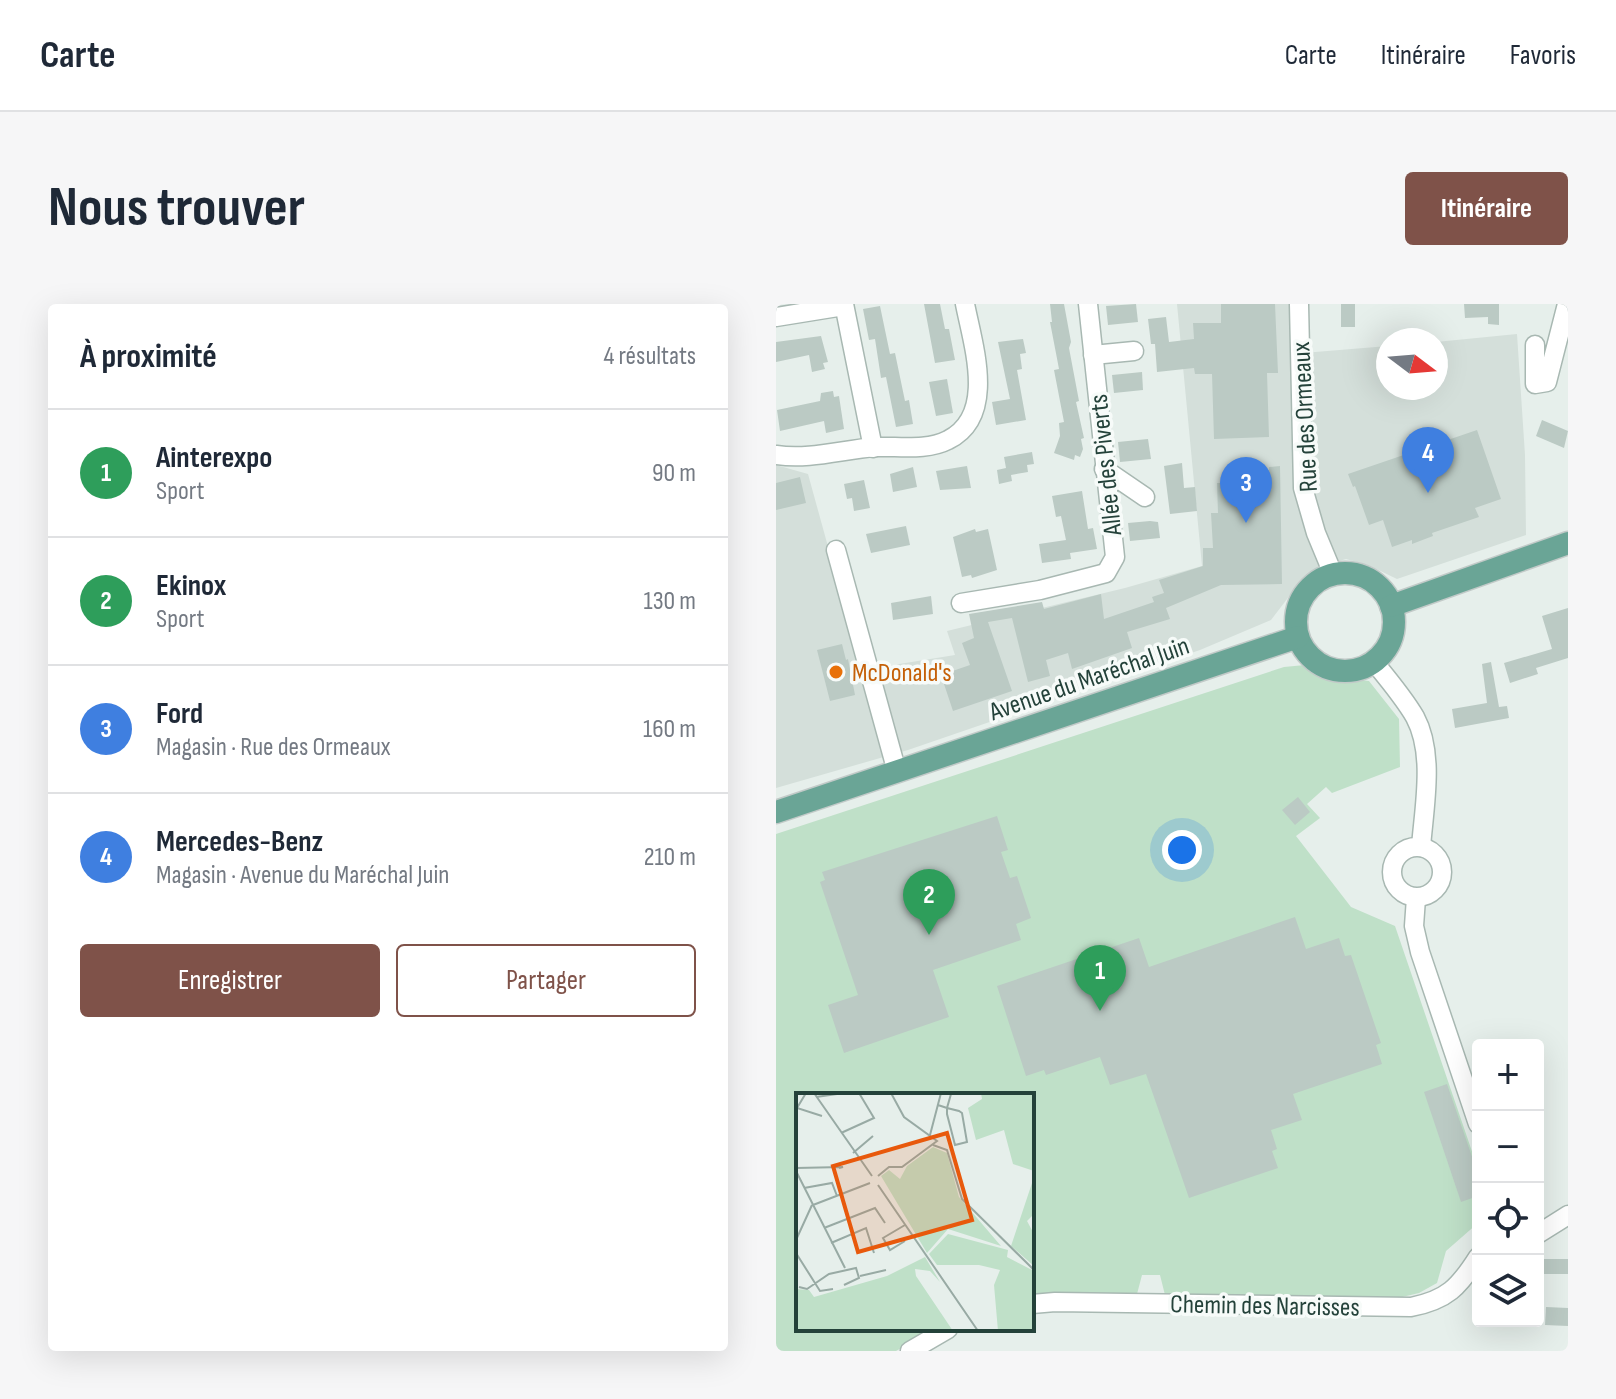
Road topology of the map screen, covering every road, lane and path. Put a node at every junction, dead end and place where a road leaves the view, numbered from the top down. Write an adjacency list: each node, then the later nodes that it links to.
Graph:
1 (965, 304): 10 (street)
2 (1088, 304): 9 (street, Allée des Piverts)
3 (1299, 304): 16 (street, Rue des Ormeaux)
4 (1567, 304): 7 (street)
5 (844, 305): 6 (street); 10 (street)
6 (776, 317)
7 (1535, 345)
8 (1134, 351): 9 (street)
9 (1093, 355): 12 (street, Allée des Piverts)
10 (873, 448): 11 (street)
11 (776, 455)
12 (1104, 469): 13 (street); 17 (street, Allée des Piverts)
13 (1145, 497)
14 (1568, 543): 18 (main road)
15 (836, 550): 21 (street)
16 (1333, 574): 18 (main road); 19 (main road)
17 (961, 603)
18 (1391, 606): 20 (main road)
19 (1298, 637): 20 (main road); 21 (main road, Avenue du Maréchal Juin)
20 (1374, 662): 23 (street)
21 (897, 772): 22 (main road, Avenue du Maréchal Juin)
22 (776, 812)
23 (1421, 847): 24 (street); 24 (street)
24 (1416, 898): 25 (street)
25 (1474, 1111)
26 (1568, 1215): 27 (street)
27 (1544, 1230)
28 (1472, 1265): 29 (street, Chemin des Narcisses)
29 (1034, 1304)
30 (945, 1331): 31 (street)
31 (910, 1351)

